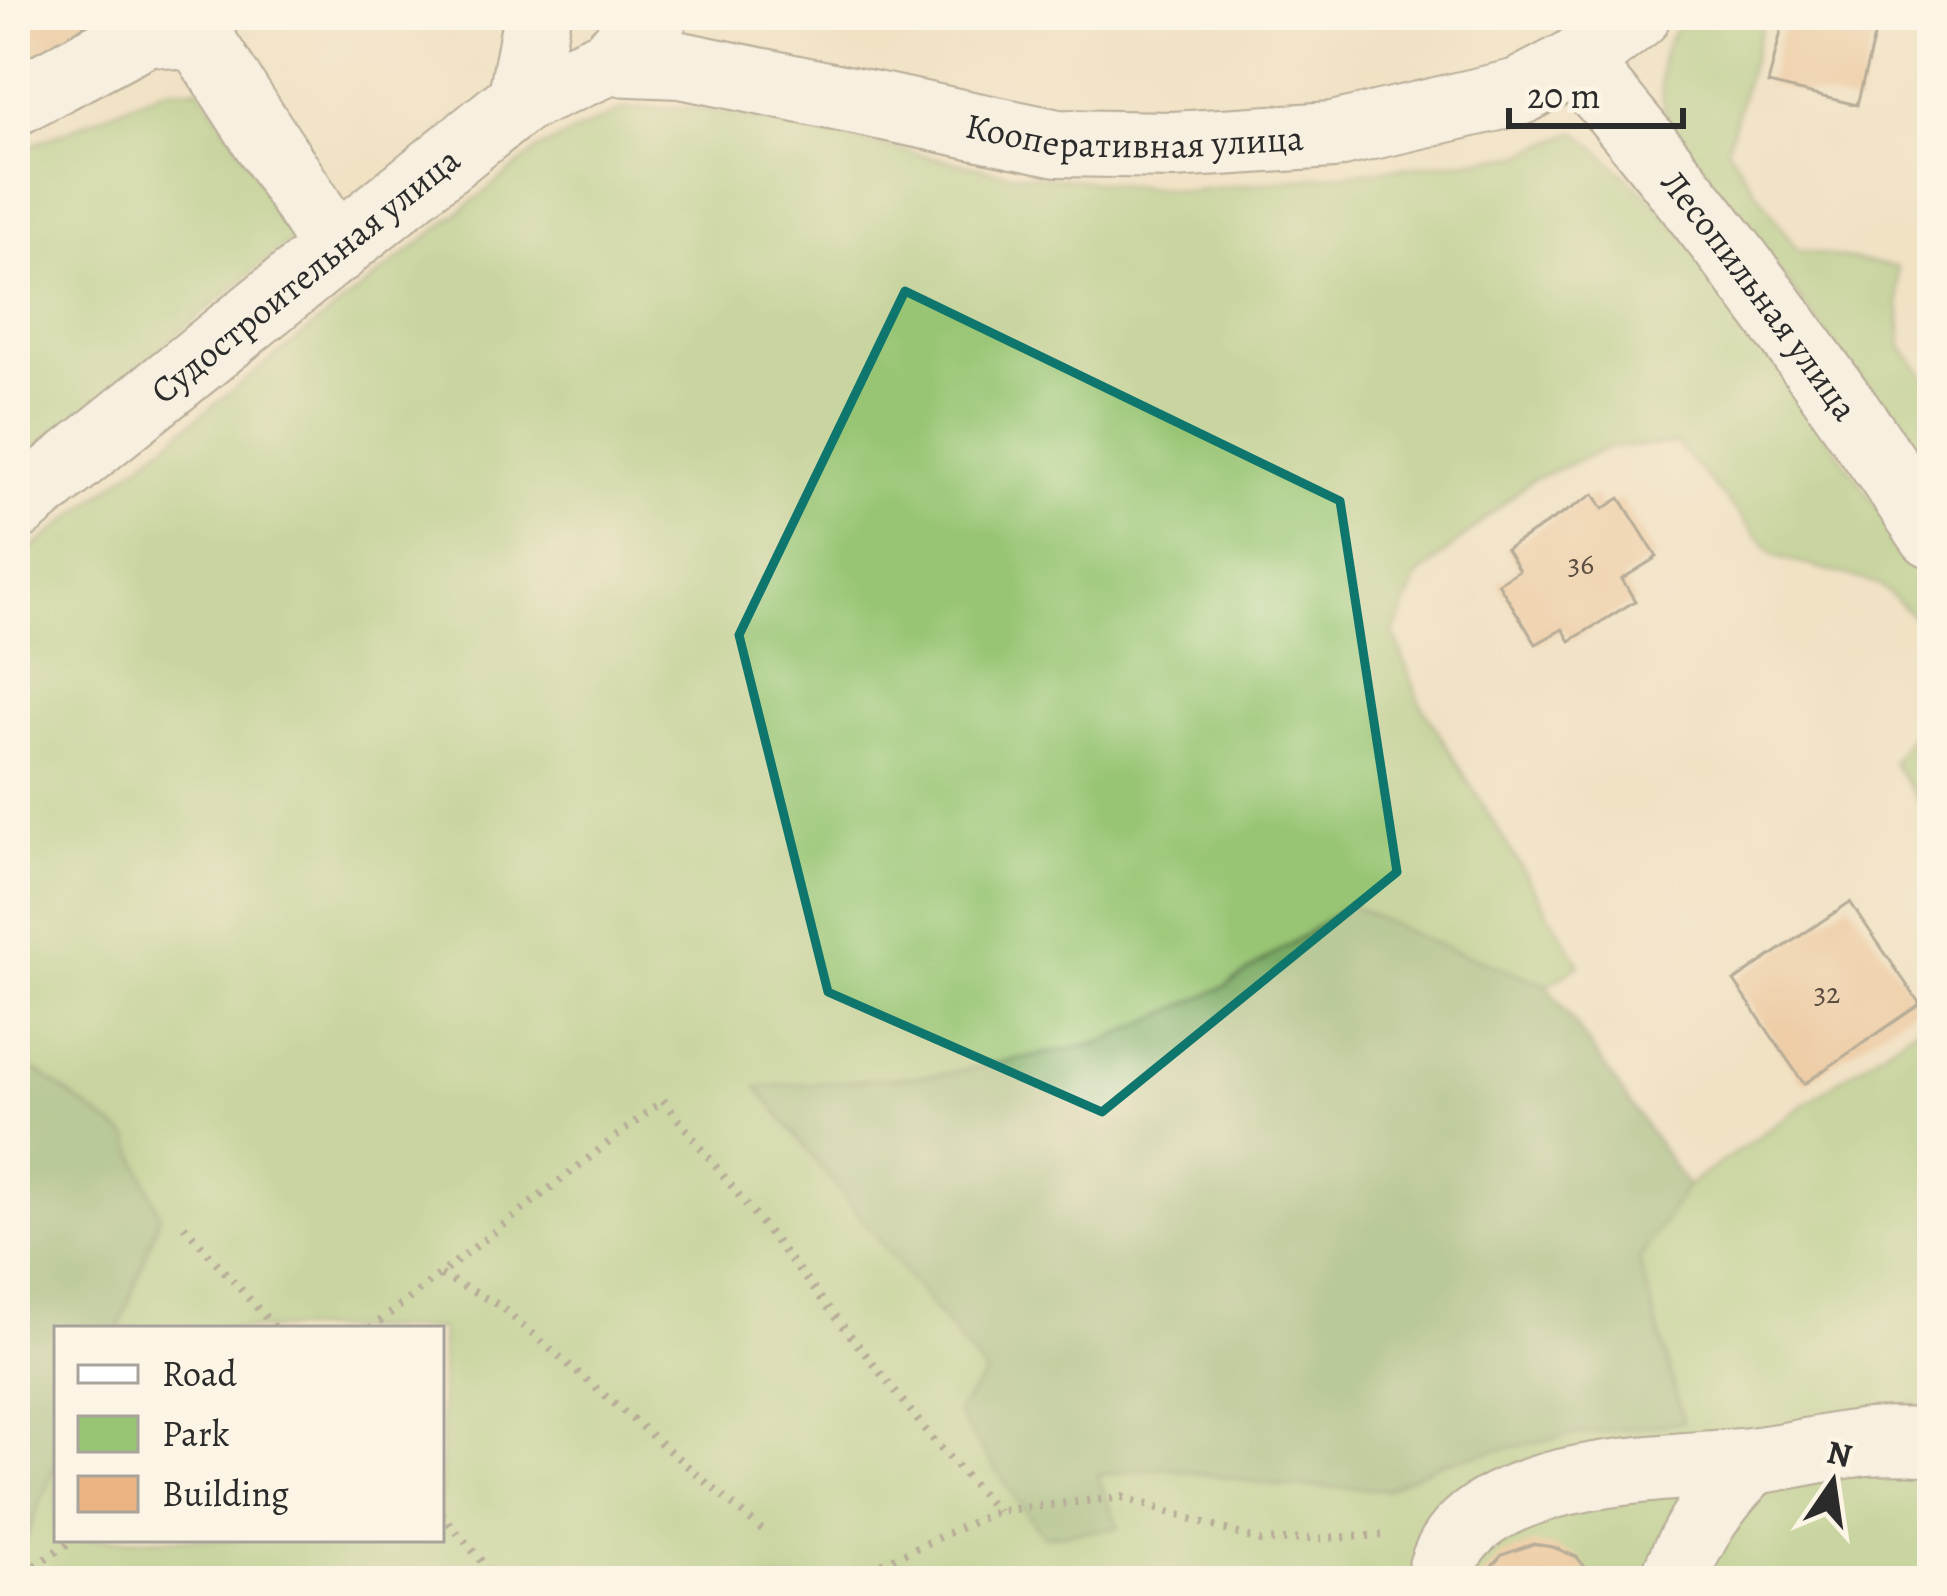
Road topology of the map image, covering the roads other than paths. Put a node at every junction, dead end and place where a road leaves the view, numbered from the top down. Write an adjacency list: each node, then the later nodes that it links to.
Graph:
1 (537, 15): 7 (street)
2 (655, 15): 5 (street)
3 (1637, 15): 6 (street, Кооперативная улица)
4 (201, 27): 8 (street); 9 (street)
5 (608, 62): 6 (street, Кооперативная улица); 7 (street, Судостроительная улица)
6 (1576, 62): 11 (street, Лесопильная улица)
7 (521, 100): 9 (street, Судостроительная улица)
8 (15, 102)
9 (337, 250): 10 (street, Судостроительная улица)
10 (15, 508)
11 (1932, 534)
12 (1932, 1442): 13 (street)
13 (1752, 1461): 14 (street); 15 (street)
14 (1448, 1557)
15 (1673, 1581)

